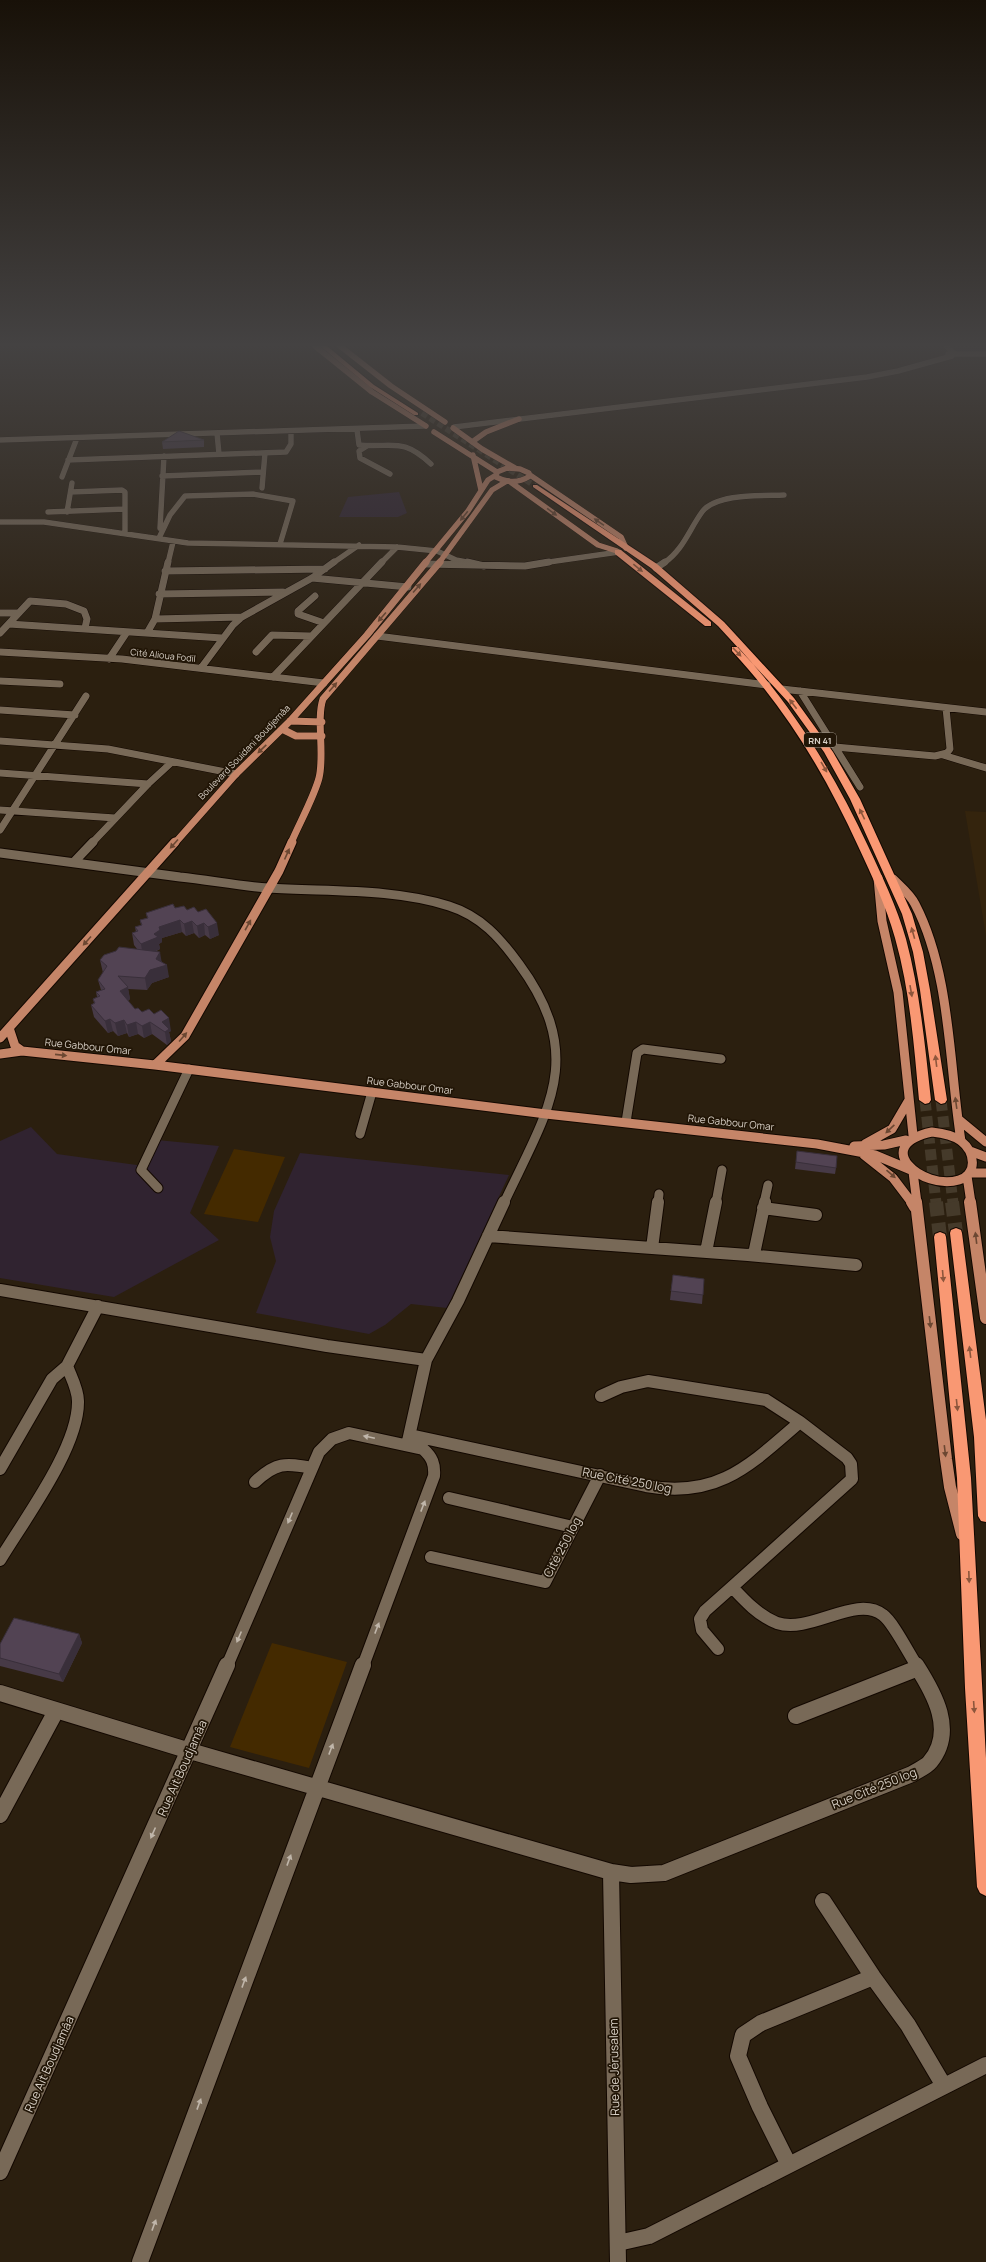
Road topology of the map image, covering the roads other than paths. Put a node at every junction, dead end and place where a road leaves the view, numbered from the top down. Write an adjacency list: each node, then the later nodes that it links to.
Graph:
1 (71, 452): 11 (street)
2 (286, 452): 7 (street)
3 (359, 452): 16 (street)
4 (419, 452): 12 (street)
5 (467, 452): 9 (main road)
6 (488, 452): 13 (main road)
7 (265, 453): 8 (street); 14 (street)
8 (219, 454): 10 (street)
9 (473, 455): 15 (main road); 24 (main road)
10 (164, 456): 11 (street); 18 (street)
11 (68, 460): 19 (street)
12 (431, 464)
13 (516, 468): 15 (main road); 17 (main road)
14 (263, 472): 18 (street); 23 (street)
15 (496, 473): 20 (main road); 24 (main road, Boulevard Souidani Boudjemâa)
16 (390, 474)
17 (530, 475): 20 (main road); 38 (main road, one-way to 17)
18 (162, 476): 33 (street)
19 (62, 477)
20 (508, 481): 22 (main road); 25 (main road)
21 (72, 483): 26 (street)
22 (528, 487): 25 (main road); 38 (highway, RN 41)
23 (262, 488)
24 (481, 490): 39 (main road, Boulevard Souidani Boudjemâa, one-way to 39)
25 (492, 490): 40 (main road)
26 (70, 495): 28 (street); 30 (street)
27 (784, 495): 44 (street)
28 (125, 509): 30 (street); 32 (street)
29 (48, 512): 30 (street)
30 (67, 512)
31 (0, 522): 32 (street)
32 (124, 533): 33 (street)
33 (159, 538): 34 (street); 35 (street)
34 (173, 542): 35 (street); 46 (street)
35 (280, 544): 36 (street)
36 (359, 545): 37 (street); 45 (street)
37 (397, 547): 39 (street); 48 (street)
38 (621, 550): 43 (street); 44 (highway, RN 41); 74 (highway, RN 41, one-way to 74)
39 (436, 551): 40 (street); 41 (main road, Boulevard Souidani Boudjemâa)
40 (445, 555): 42 (main road); 43 (street)
41 (426, 564): 42 (street); 49 (main road, Boulevard Souidani Boudjemâa)
42 (437, 566): 43 (street); 64 (main road, one-way to 42)
43 (484, 566)
44 (656, 568): 75 (highway, RN 41)
45 (325, 569): 46 (street); 47 (street)
46 (165, 571): 51 (street)
47 (312, 578): 48 (street); 50 (street)
48 (362, 582): 49 (street); 57 (street)
49 (408, 587): 72 (main road, Boulevard Souidani Boudjemâa, one-way to 72)
50 (285, 592): 51 (street); 55 (street)
51 (160, 594): 56 (street)
52 (315, 596): 57 (street)
53 (0, 613): 54 (street)
54 (18, 613): 58 (street); 59 (street)
55 (242, 617): 56 (street); 65 (street)
56 (155, 619): 62 (street)
57 (324, 622): 63 (street)
58 (9, 624): 59 (street); 61 (street)
59 (84, 628): 60 (street)
60 (127, 632): 62 (street); 68 (street)
61 (0, 633)
62 (147, 633): 65 (street)
63 (312, 636): 67 (street); 70 (street)
64 (377, 636): 74 (street); 83 (main road, one-way to 64)
65 (222, 638): 69 (street)
66 (0, 652): 68 (street, Cité Alioua Fodil)
67 (256, 652)
68 (109, 659): 69 (street, Cité Alioua Fodil)
69 (201, 668): 70 (street, Cité Alioua Fodil)
70 (273, 677): 72 (street, Cité Alioua Fodil)
71 (0, 681): 73 (street)
72 (324, 683): 82 (main road, Boulevard Souidani Boudjemâa)
73 (60, 684)
74 (767, 685): 104 (highway, RN 41, one-way to 104)
75 (782, 689): 76 (street); 105 (highway, RN 41, one-way to 75)
76 (800, 691): 78 (street); 88 (street)
77 (86, 696): 81 (street)
78 (946, 708): 80 (street); 89 (street)
79 (0, 710): 81 (street)
80 (986, 712)
81 (75, 715): 87 (street)
82 (290, 721): 83 (main road); 84 (main road, Boulevard Souidani Boudjemâa)
83 (322, 722): 85 (main road)
84 (282, 729): 85 (main road); 93 (main road, Boulevard Souidani Boudjemâa, one-way to 93)
85 (322, 736): 106 (main road, one-way to 85)
86 (0, 741): 87 (street)
87 (57, 745): 90 (street); 94 (street)
88 (835, 747): 89 (street); 96 (street)
89 (944, 755): 91 (street)
90 (172, 762): 93 (street); 95 (street)
91 (986, 768)
92 (0, 773): 94 (street)
93 (236, 774): 103 (main road, Boulevard Souidani Boudjemâa, one-way to 103)
94 (37, 776): 95 (street); 98 (street)
95 (148, 784): 99 (street)
96 (860, 787)
97 (0, 810): 98 (street)
98 (14, 811): 99 (street); 100 (street)
99 (115, 818): 102 (street)
100 (0, 830)
101 (0, 853): 102 (street)
102 (74, 862): 103 (street)
103 (149, 872): 106 (street); 107 (main road, Boulevard Souidani Boudjemâa, one-way to 107)
104 (878, 878): 115 (main road); 116 (highway, RN 41, one-way to 116)
105 (893, 879): 117 (highway, RN 41, one-way to 105); 119 (main road, one-way to 105)
106 (268, 888): 112 (main road, one-way to 106); 118 (street)
107 (8, 1028): 108 (main road, Boulevard Souidani Boudjemâa); 109 (main road)
108 (0, 1038)
109 (22, 1051): 110 (main road, Rue Gabbour Omar); 112 (main road, Rue Gabbour Omar, one-way to 112)
110 (0, 1054)
111 (721, 1059): 120 (street)
112 (155, 1065): 113 (main road, Rue Gabbour Omar)
113 (189, 1069): 114 (main road, Rue Gabbour Omar); 133 (street)
114 (372, 1092): 118 (main road, Rue Gabbour Omar); 121 (street)
115 (908, 1100): 122 (main road); 125 (main road, one-way to 125)
116 (925, 1100)
117 (941, 1100)
118 (546, 1114): 120 (main road, Rue Gabbour Omar); 139 (street)
119 (958, 1119): 123 (main road); 124 (main road)
120 (626, 1122): 125 (main road, Rue Gabbour Omar)
121 (360, 1134)
122 (909, 1138): 123 (main road); 125 (main road, Rue Gabbour Omar); 129 (main road)
123 (961, 1141): 126 (main road)
124 (986, 1142)
125 (860, 1149): 129 (main road, Rue Gabbour Omar); 136 (main road, one-way to 136)
126 (970, 1151): 127 (main road); 131 (main road)
127 (986, 1156)
128 (722, 1170): 142 (street)
129 (912, 1171): 131 (main road); 136 (main road)
130 (986, 1173): 131 (main road)
131 (968, 1174): 147 (main road, one-way to 131)
132 (768, 1185): 135 (street)
133 (158, 1188)
134 (659, 1194): 141 (street)
135 (763, 1208): 137 (street); 143 (street)
136 (918, 1212): 161 (main road, one-way to 161)
137 (816, 1215)
138 (956, 1233): 155 (highway, one-way to 138)
139 (488, 1236): 141 (street); 148 (street)
140 (940, 1237): 161 (highway, one-way to 161)
141 (652, 1248): 142 (street)
142 (706, 1252): 143 (street)
143 (748, 1255): 144 (street)
144 (856, 1265)
145 (0, 1290): 146 (street)
146 (98, 1306): 148 (street); 149 (street)
147 (986, 1318)
148 (426, 1360): 152 (street)
149 (67, 1366): 154 (street); 163 (street)
150 (601, 1396): 151 (street)
151 (800, 1422): 156 (street, Rue Cité 250 log); 164 (street)
152 (409, 1440): 153 (street, Rue Ait Boudjamâa, one-way to 153); 156 (street, Rue Cité 250 log); 171 (street, one-way to 152)
153 (312, 1468): 157 (street); 170 (street, Rue Ait Boudjamâa, one-way to 170)
154 (0, 1469)
155 (985, 1473): 159 (highway)
156 (600, 1476): 160 (street, Cité 250 log)
157 (255, 1482)
158 (449, 1498): 160 (street)
159 (986, 1516)
160 (573, 1527): 162 (street, Cité 250 log)
161 (969, 1552): 174 (highway, one-way to 174)
162 (431, 1557)
163 (0, 1560)
164 (732, 1587): 165 (street); 166 (street, Rue Cité 250 log)
165 (718, 1649)
166 (918, 1668): 169 (street); 173 (street, Rue Cité 250 log)
167 (0, 1693): 168 (street, Rue Cité 250 log)
168 (56, 1711): 170 (street, Rue Cité 250 log); 172 (street)
169 (796, 1716)
170 (190, 1751): 171 (street, Rue Cité 250 log); 180 (street, Rue Ait Boudjamâa, one-way to 180)
171 (317, 1786): 173 (street, Rue Cité 250 log); 182 (street, one-way to 171)
172 (0, 1815)
173 (611, 1872): 181 (street, Rue de Jérusalem)
174 (986, 1887)
175 (823, 1901): 176 (street)
176 (873, 1977): 178 (street); 179 (street)
177 (986, 2065): 178 (street)
178 (944, 2086): 179 (street)
179 (789, 2165): 181 (street)
180 (0, 2172)
181 (618, 2243): 183 (street, Rue de Jérusalem)
182 (140, 2262)
183 (618, 2262)

